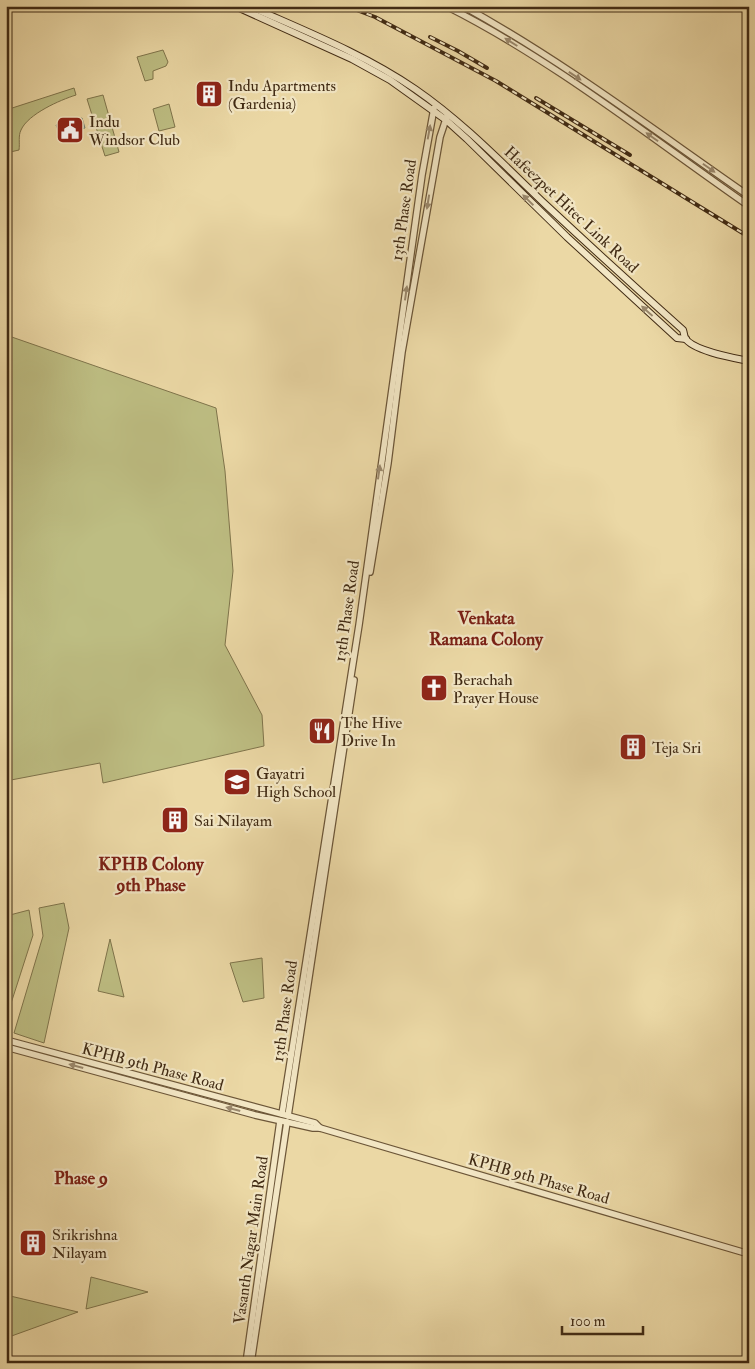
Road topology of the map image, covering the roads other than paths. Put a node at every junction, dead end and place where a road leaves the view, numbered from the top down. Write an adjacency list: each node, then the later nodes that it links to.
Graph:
1 (235, 6): 5 (main road)
2 (249, 6): 5 (main road)
3 (446, 6): 11 (street, one-way to 3)
4 (463, 6): 10 (street, one-way to 10)
5 (434, 108): 6 (main road, Hafeezpet Hitec Link Road); 8 (street, 13th Phase Road, one-way to 5)
6 (447, 117): 7 (main road, Hafeezpet Hitec Link Road); 9 (street, 13th Phase Road)
7 (469, 136): 12 (main road, Hafeezpet Hitec Link Road); 12 (main road, Hafeezpet Hitec Link Road, one-way to 7)
8 (422, 175): 9 (street); 14 (street, 13th Phase Road, one-way to 8)
9 (432, 177): 14 (street, 13th Phase Road, one-way to 14)
10 (749, 196)
11 (749, 206)
12 (686, 338): 13 (main road, Hafeezpet Hitec Link Road)
13 (749, 362)
14 (372, 541): 17 (street, 13th Phase Road)
15 (6, 1040): 17 (street, KPHB 9th Phase Road)
16 (6, 1047): 17 (street, KPHB 9th Phase Road, one-way to 16)
17 (284, 1118): 18 (street, KPHB 9th Phase Road); 19 (street, Vasanth Nagar Main Road); 20 (street, Vasanth Nagar Main Road)
18 (749, 1254)
19 (246, 1363)
20 (251, 1363)

